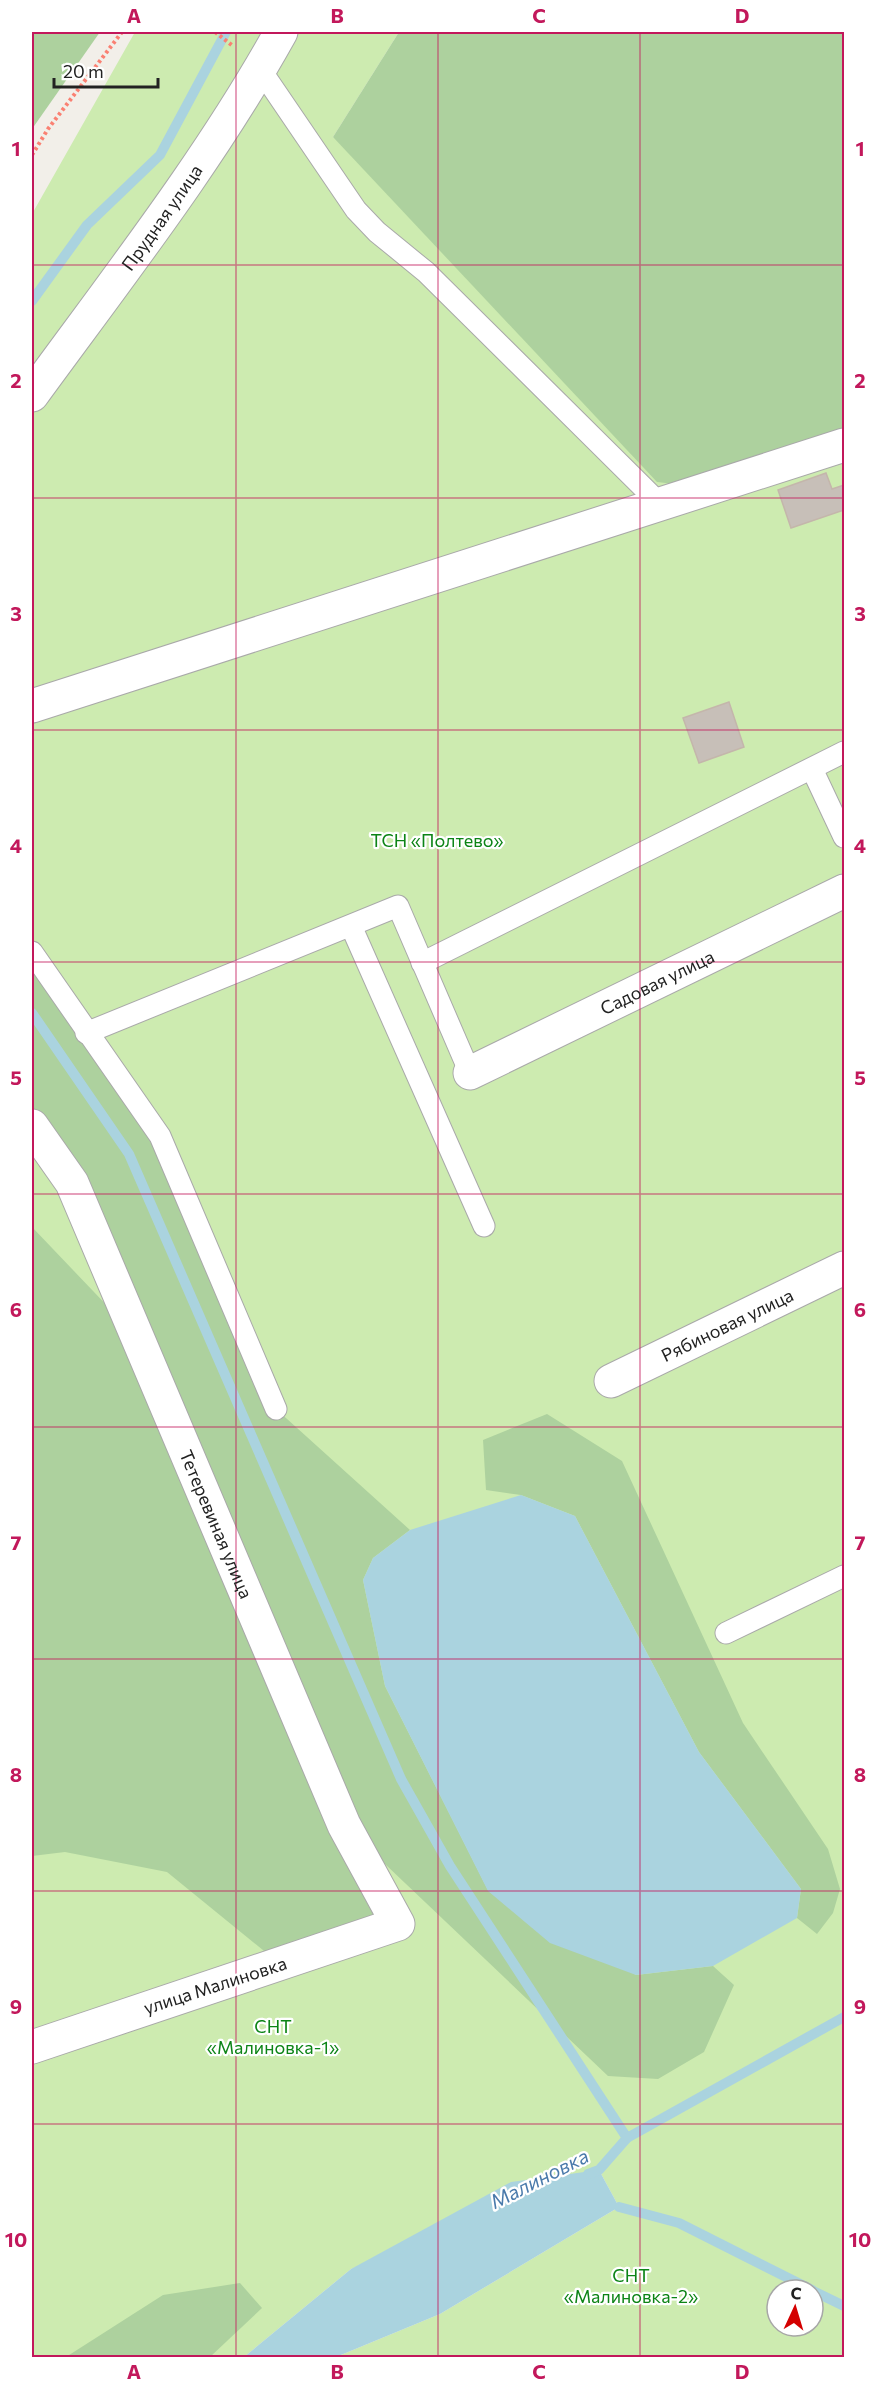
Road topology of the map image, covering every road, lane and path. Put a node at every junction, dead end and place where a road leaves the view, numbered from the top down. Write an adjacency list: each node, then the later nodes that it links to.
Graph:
1 (122, 32): 5 (path)
2 (215, 32): 4 (path)
3 (281, 32): 4 (street, Прудная улица)
4 (248, 59): 6 (street, Прудная улица); 8 (lane)
5 (32, 155)
6 (32, 395)
7 (844, 445): 8 (street)
8 (660, 504): 9 (street)
9 (32, 706)
10 (844, 752): 11 (lane)
11 (812, 769): 12 (lane); 16 (lane)
12 (844, 837)
13 (844, 891): 18 (street, Садовая улица)
14 (351, 926): 16 (lane); 17 (lane); 20 (lane)
15 (32, 952): 17 (lane)
16 (422, 963): 18 (lane)
17 (86, 1033): 23 (lane)
18 (470, 1073)
19 (32, 1126): 26 (street, Тетеревиная улица)
20 (484, 1226)
21 (844, 1268): 22 (street, Рябиновая улица)
22 (611, 1381)
23 (276, 1409)
24 (844, 1576): 25 (lane)
25 (726, 1633)
26 (398, 1924): 27 (street, улица Малиновка)
27 (32, 2047)

